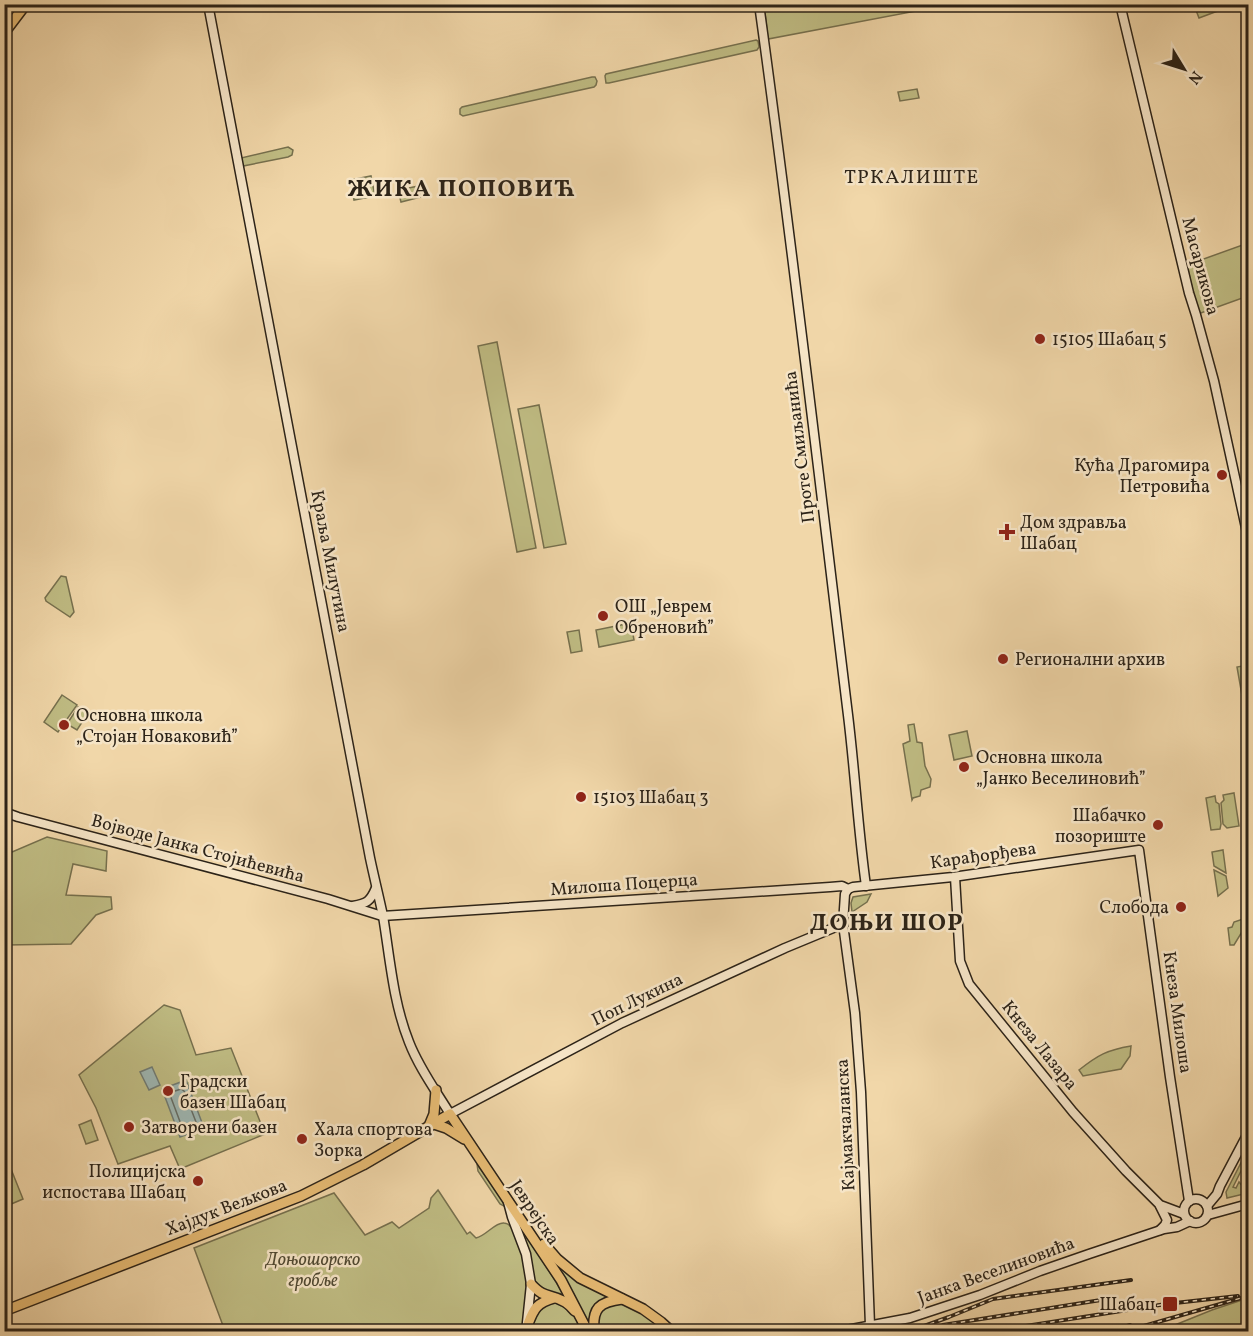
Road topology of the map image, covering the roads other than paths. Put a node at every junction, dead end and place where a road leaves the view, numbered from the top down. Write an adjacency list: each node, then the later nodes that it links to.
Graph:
1 (26, 4): 5 (main road)
2 (208, 4): 11 (street, Краља Милутина)
3 (759, 4): 10 (street, Проте Смиљанића)
4 (1120, 4): 6 (street, Масарикова)
5 (4, 33)
6 (1248, 537)
7 (4, 812): 13 (street, Војводе Јанка Стојићевића)
8 (1139, 850): 9 (street, Карађорђева); 21 (street, Кнеза Милоша)
9 (955, 877): 10 (street, Карађорђева); 25 (street, Кнеза Лазара)
10 (866, 886): 12 (street, Милоша Поцерца)
11 (376, 888): 13 (street); 14 (street, Краља Милутина)
12 (848, 889): 14 (street, Милоша Поцерца); 15 (street, Кајмакчаланска)
13 (350, 906): 14 (street, Војводе Јанка Стојићевића)
14 (382, 916): 16 (street, Краља Милутина)
15 (843, 924): 17 (street, Поп Лукина); 36 (street, Кајмакчаланска)
16 (436, 1090): 17 (street, Краља Милутина); 18 (main road)
17 (450, 1114): 18 (main road, Хајдук Вељкова); 20 (main road, Јеврејска)
18 (432, 1125): 20 (main road); 34 (main road, Хајдук Вељкова)
19 (1248, 1133): 22 (street)
20 (468, 1142): 23 (main road, Јеврејска)
21 (1185, 1179): 26 (street, Кнеза Милоша); 28 (street, Кнеза Милоша)
22 (1219, 1190): 26 (street); 27 (street)
23 (508, 1202): 30 (main road, Јеврејска); 31 (street)
24 (1248, 1204): 27 (street)
25 (1160, 1205): 28 (street); 29 (street)
26 (1205, 1205): 27 (street); 28 (street); 28 (street)
27 (1232, 1208)
28 (1187, 1211): 29 (street, Јанка Веселиновића)
29 (1160, 1231): 36 (street, Јанка Веселиновића)
30 (535, 1240): 33 (main road); 35 (main road, Јеврејска)
31 (531, 1284): 32 (main road); 37 (street)
32 (554, 1298): 35 (main road); 37 (main road)
33 (625, 1299): 39 (main road); 40 (main road)
34 (4, 1311)
35 (581, 1317): 38 (main road, Јеврејска)
36 (870, 1325): 41 (street, Јанка Веселиновића)
37 (527, 1328)
38 (588, 1332)
39 (594, 1332)
40 (672, 1332)
41 (836, 1332)

